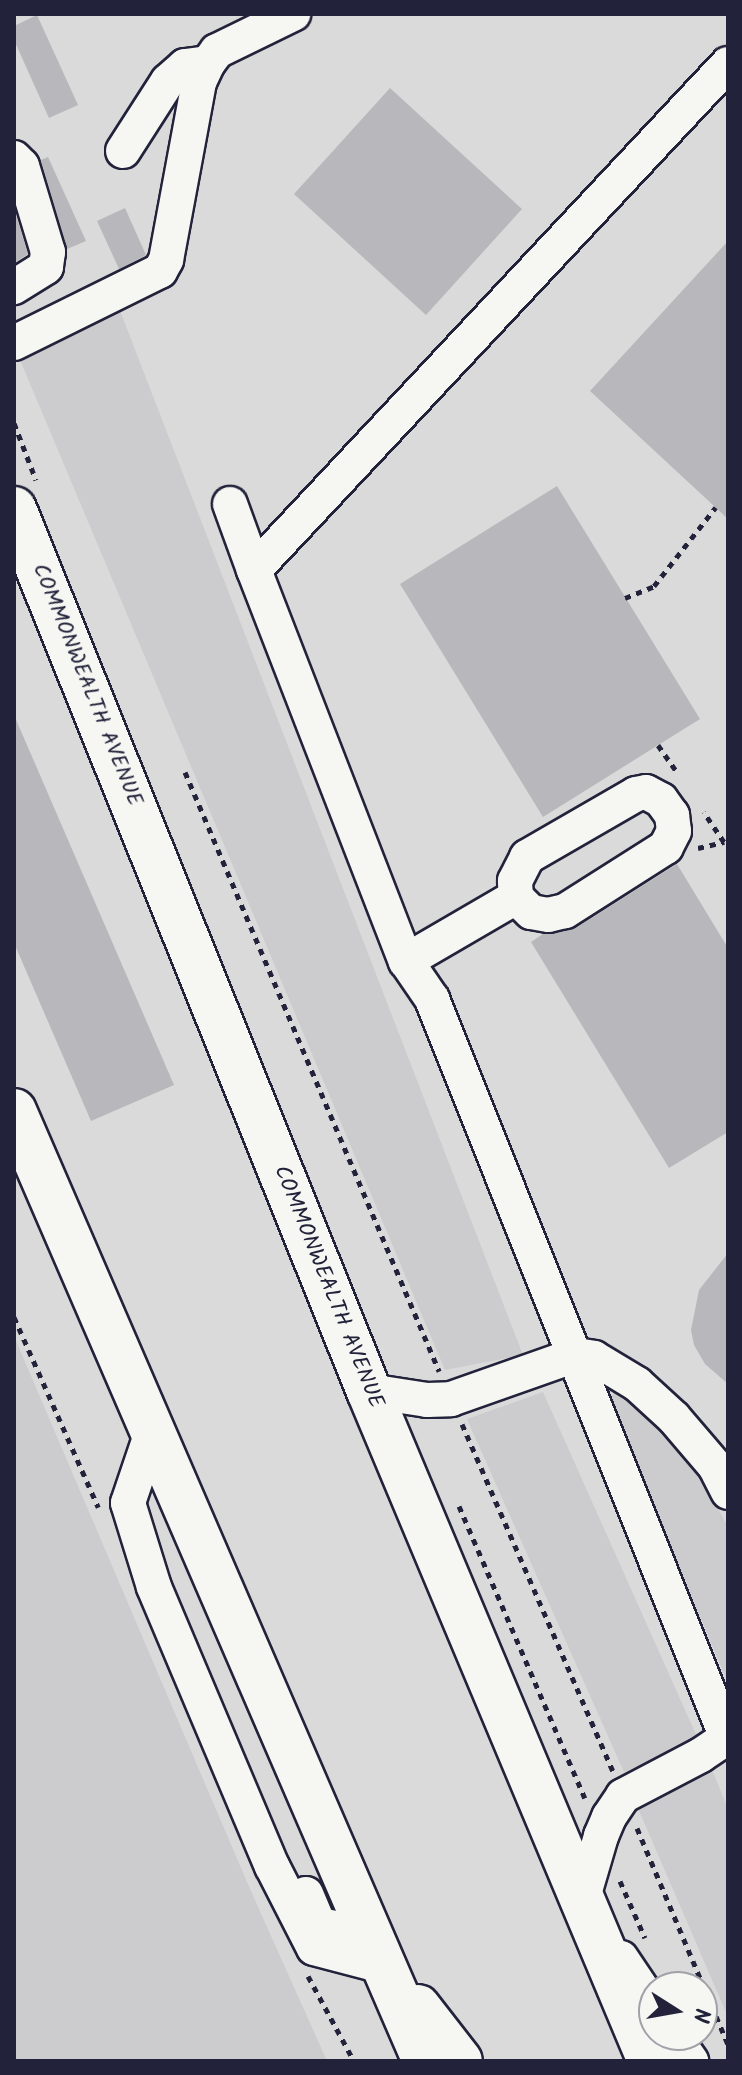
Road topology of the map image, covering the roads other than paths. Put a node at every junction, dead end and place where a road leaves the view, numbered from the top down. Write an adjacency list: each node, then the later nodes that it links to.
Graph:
1 (293, 14): 2 (street)
2 (208, 63): 4 (street); 7 (street)
3 (725, 75): 10 (street)
4 (123, 151)
5 (14, 158): 6 (street)
6 (14, 287)
7 (14, 343)
8 (230, 504): 10 (street)
9 (14, 509): 15 (main road, COMMONWEALTH AVENUE)
10 (254, 570): 12 (street)
11 (516, 897): 12 (street)
12 (406, 961): 14 (street)
13 (14, 1111): 16 (main road)
14 (576, 1355): 15 (street); 17 (street); 18 (street)
15 (369, 1391): 19 (main road, COMMONWEALTH AVENUE)
16 (153, 1429): 20 (main road); 20 (street)
17 (728, 1492)
18 (728, 1739): 19 (street)
19 (582, 1901): 21 (street); 22 (street); 25 (main road, COMMONWEALTH AVENUE)
20 (375, 1950): 23 (main road); 24 (main road)
21 (638, 1983)
22 (638, 1997)
23 (425, 2061)
24 (460, 2061)
25 (650, 2061)

